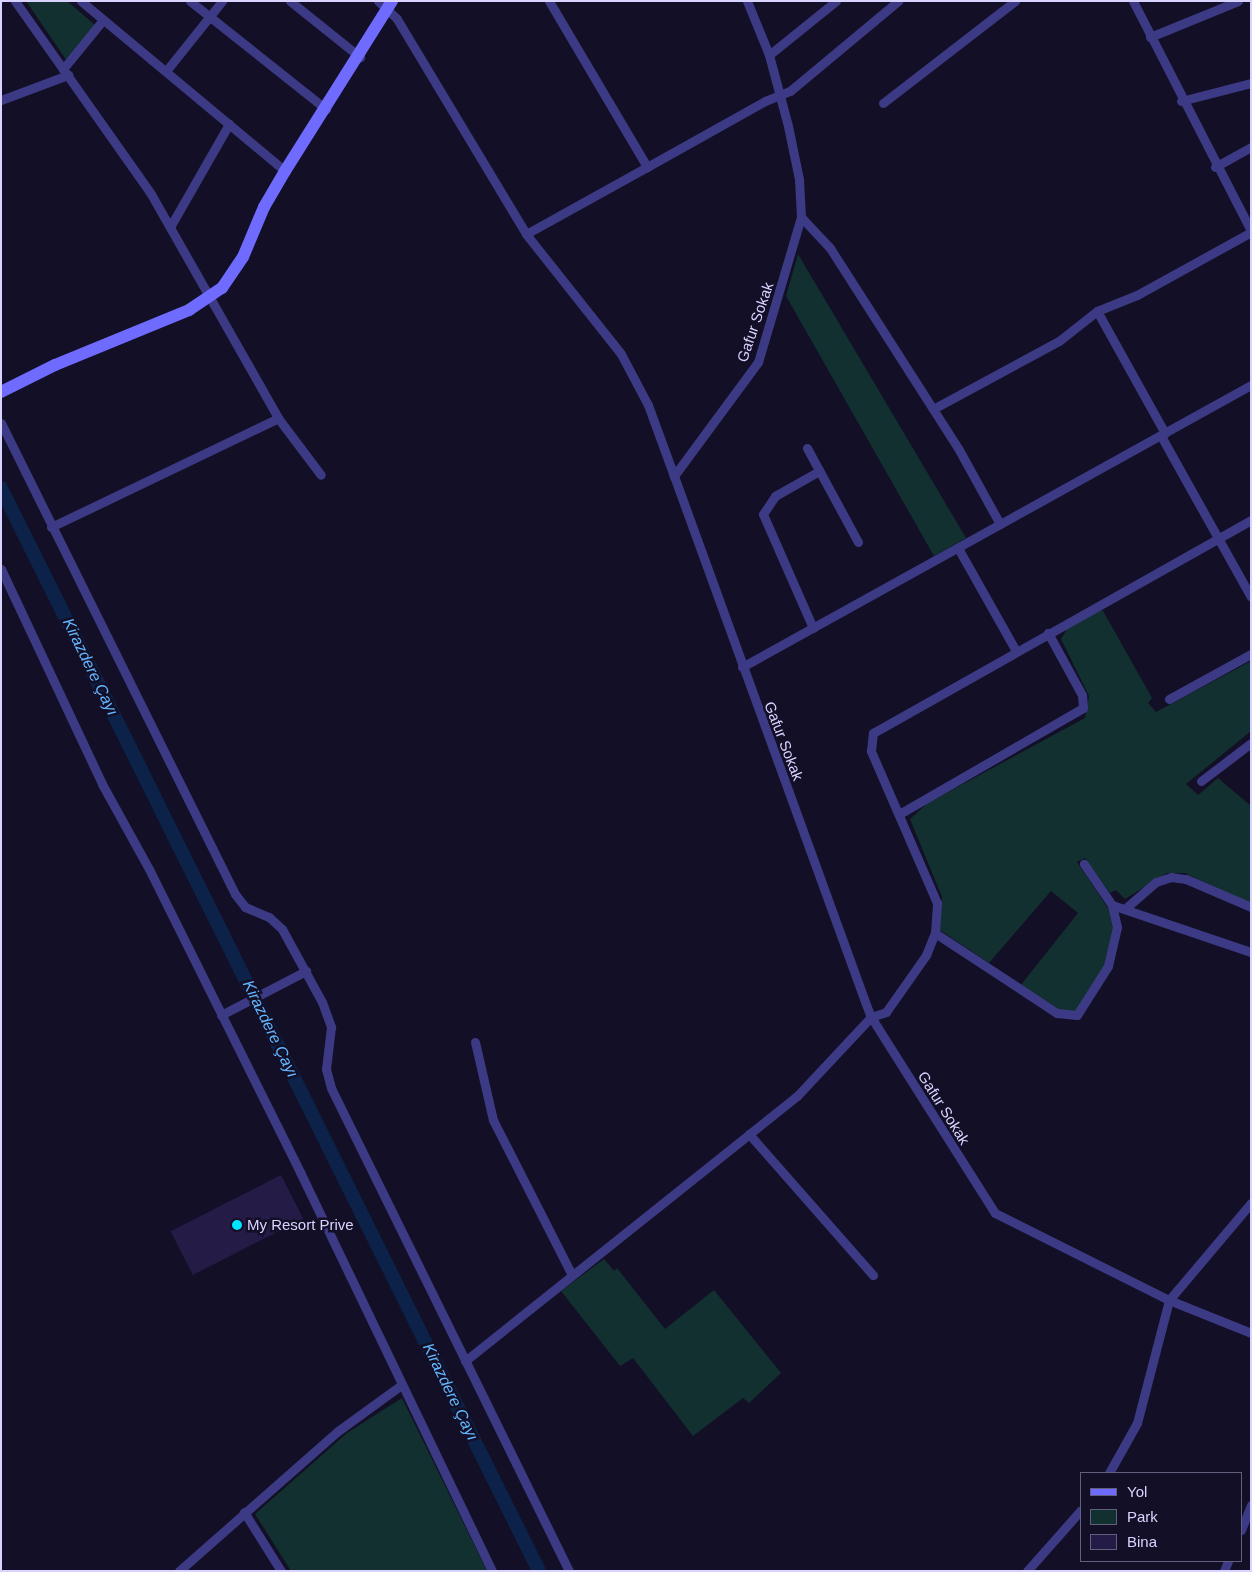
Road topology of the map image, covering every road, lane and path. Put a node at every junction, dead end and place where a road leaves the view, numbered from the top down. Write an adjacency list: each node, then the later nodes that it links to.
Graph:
1 (15, 1): 20 (street)
2 (81, 1): 15 (street)
3 (190, 1): 14 (street)
4 (222, 1): 14 (street)
5 (290, 1): 18 (street)
6 (549, 1): 29 (street)
7 (836, 1): 17 (street)
8 (898, 1): 22 (street)
9 (1016, 1): 25 (street)
10 (1238, 1): 16 (street)
11 (1135, 2): 16 (street)
12 (751, 3): 17 (street, Gafur Sokak)
13 (386, 4): 18 (street); 35 (street)
14 (210, 17): 19 (street); 26 (street)
15 (103, 20): 19 (street); 20 (street)
16 (1150, 37): 24 (street)
17 (769, 55): 22 (street, Gafur Sokak)
18 (360, 57): 26 (street)
19 (166, 71): 27 (street)
20 (66, 72): 23 (street); 33 (street)
21 (1251, 83): 24 (street)
22 (780, 97): 29 (street); 32 (street, Gafur Sokak)
23 (1, 100)
24 (1181, 101): 30 (street)
25 (883, 103)
26 (326, 109): 31 (street)
27 (229, 124): 31 (street); 33 (street)
28 (1251, 147): 30 (street)
29 (647, 167): 35 (street)
30 (1216, 167): 34 (street)
31 (285, 170): 36 (street)
32 (802, 217): 40 (street); 47 (street, Gafur Sokak)
33 (170, 227): 36 (street)
34 (1251, 231): 37 (street)
35 (526, 234): 47 (street)
36 (209, 299): 39 (street); 41 (street)
37 (1097, 311): 40 (street); 43 (street)
38 (1251, 385): 43 (street)
39 (1, 392)
40 (933, 409): 49 (street)
41 (278, 418): 46 (street); 50 (street)
42 (1, 423): 50 (street)
43 (1163, 434): 49 (street); 51 (street)
44 (807, 448): 45 (street)
45 (819, 471): 52 (street); 56 (street)
46 (322, 475)
47 (674, 476): 60 (street, Gafur Sokak)
48 (1251, 520): 51 (street)
49 (1000, 524): 53 (street)
50 (50, 527): 71 (street)
51 (1218, 538): 55 (street); 57 (street)
52 (858, 542)
53 (958, 548): 56 (street); 58 (street)
54 (1, 569): 72 (street)
55 (1251, 597)
56 (814, 628): 60 (street)
57 (1048, 633): 58 (street); 64 (street)
58 (1016, 651): 64 (street)
59 (1251, 654): 61 (street)
60 (742, 667): 73 (street, Gafur Sokak)
61 (1169, 699)
62 (1251, 744): 63 (street)
63 (1201, 781)
64 (901, 813): 69 (street)
65 (1084, 864): 66 (street)
66 (1112, 904): 67 (street); 69 (street)
67 (1127, 907): 68 (street); 70 (street)
68 (1251, 907)
69 (935, 933): 73 (street)
70 (1251, 952)
71 (302, 973): 72 (street); 81 (street)
72 (225, 1013): 82 (street)
73 (871, 1017): 75 (street); 79 (street, Gafur Sokak)
74 (475, 1042): 77 (street)
75 (749, 1134): 77 (street); 78 (street)
76 (1251, 1203): 79 (street)
77 (572, 1275): 81 (street)
78 (873, 1275)
79 (1169, 1300): 80 (street, Gafur Sokak); 83 (street)
80 (1251, 1333)
81 (465, 1360): 91 (street)
82 (402, 1385): 86 (street); 90 (street)
83 (1109, 1472)
84 (1251, 1505): 87 (street)
85 (1080, 1511): 92 (street)
86 (244, 1512): 88 (street); 89 (street)
87 (1242, 1528)
88 (179, 1571)
89 (281, 1571)
90 (492, 1571)
91 (569, 1571)
92 (1027, 1571)

